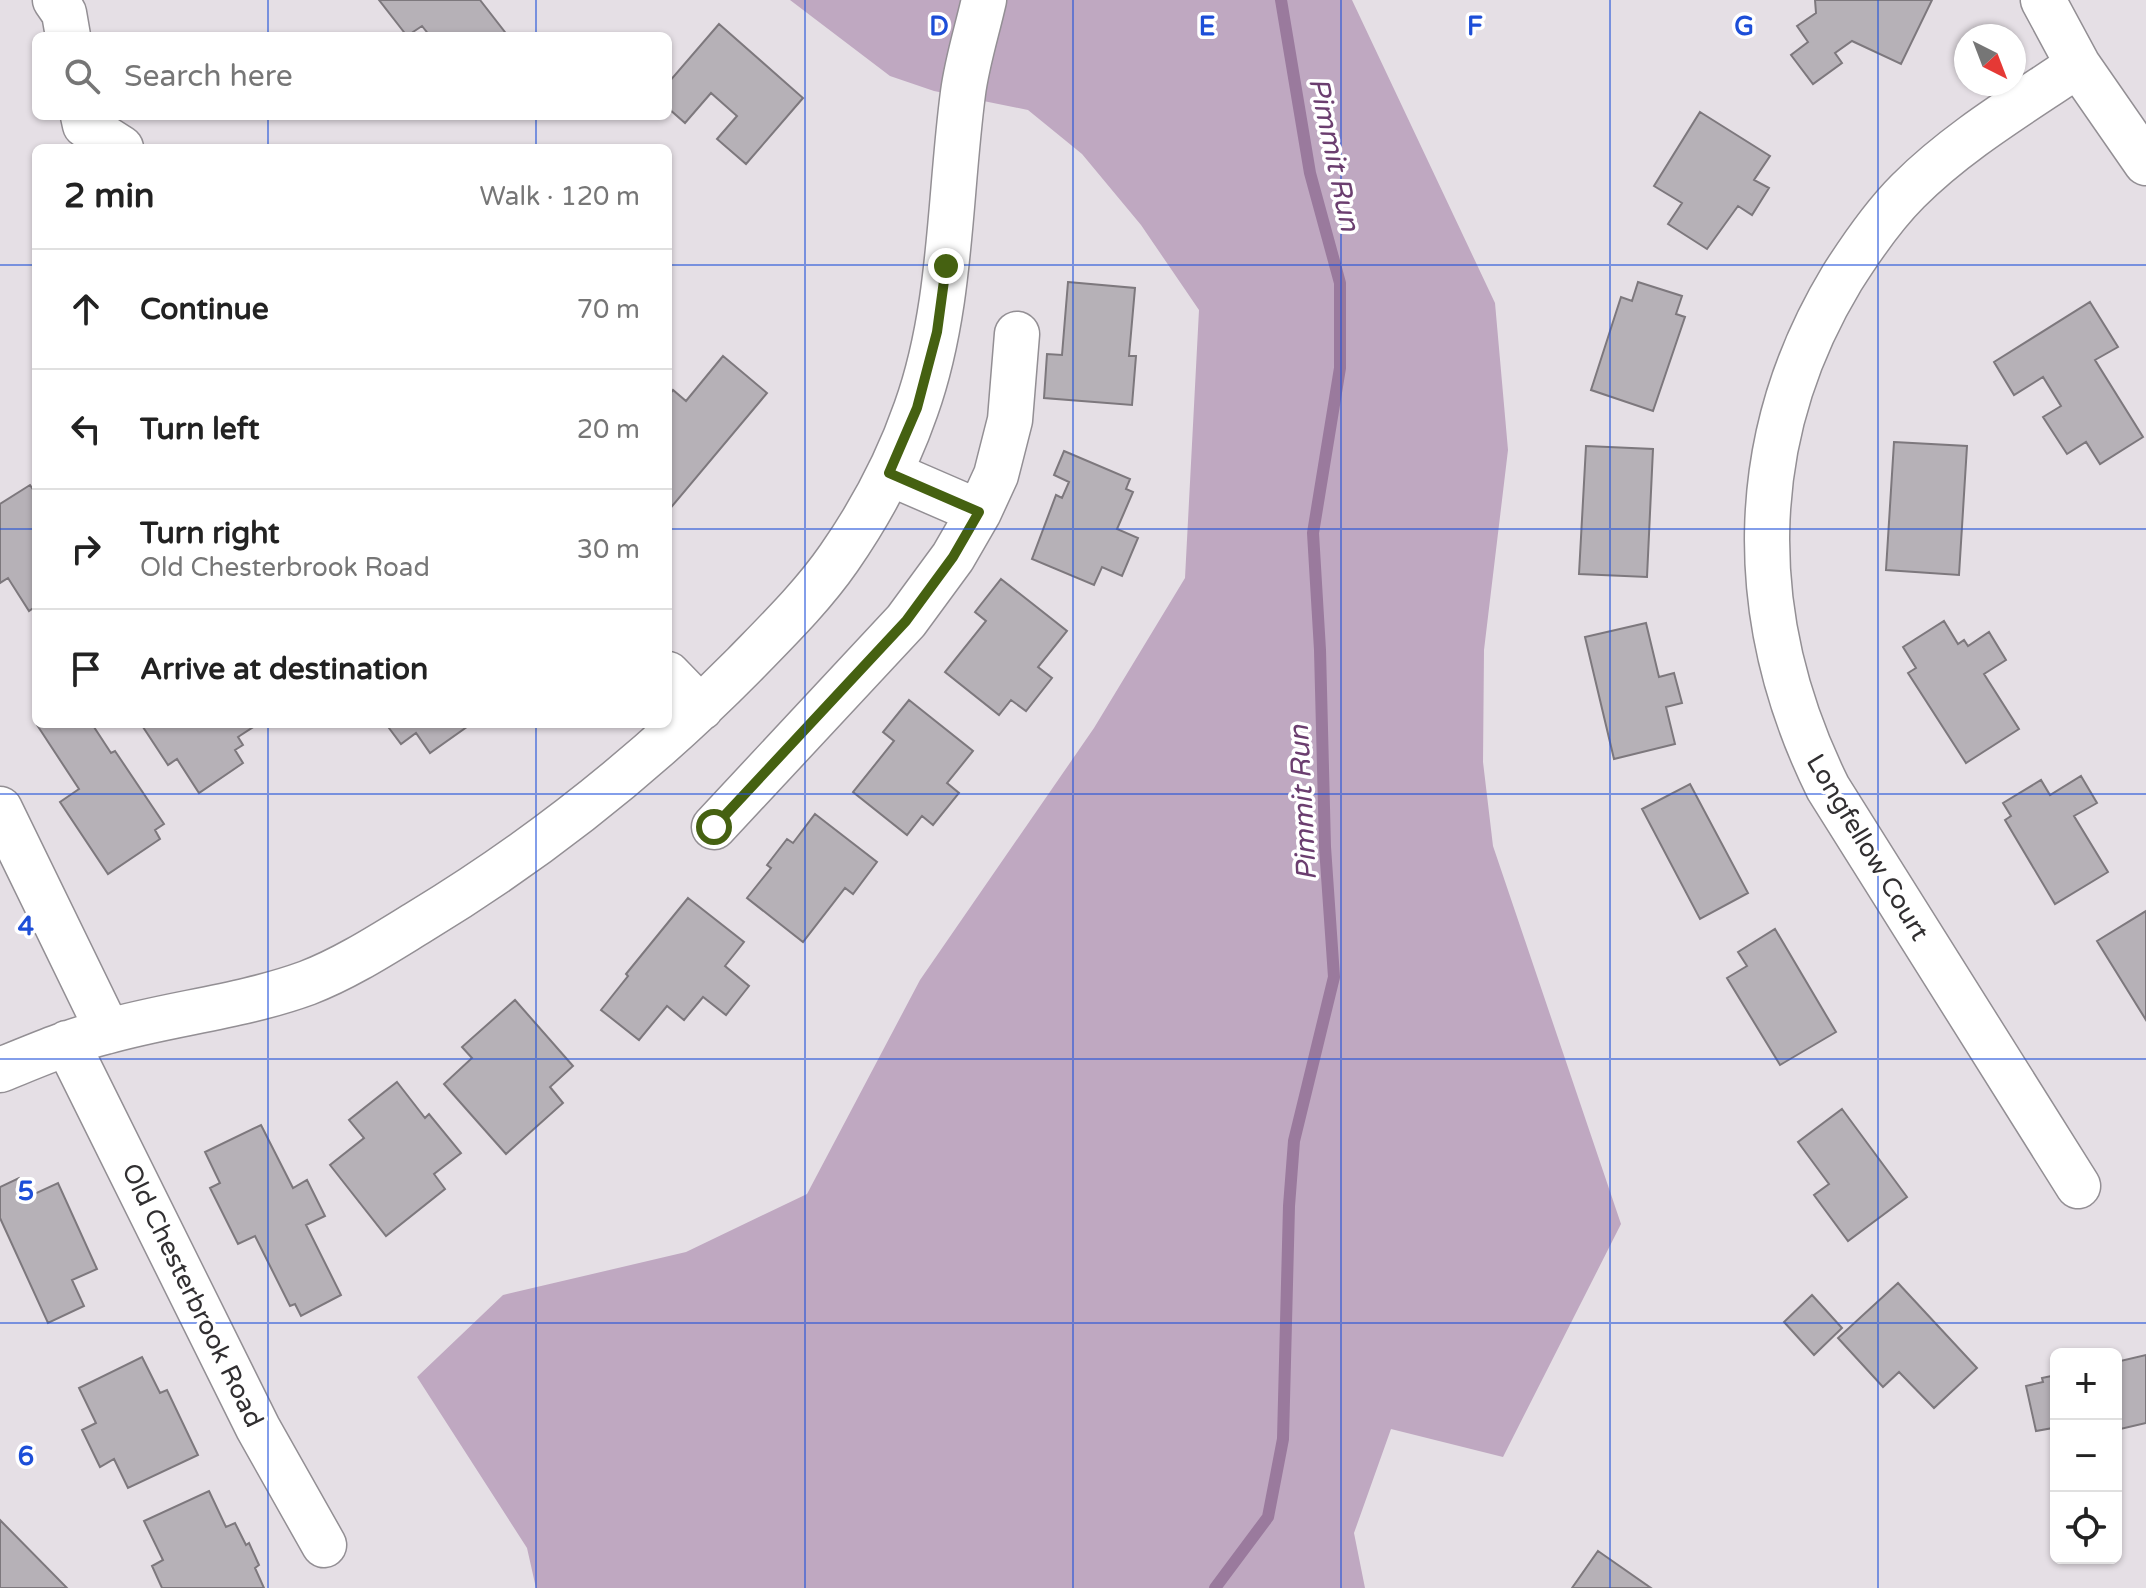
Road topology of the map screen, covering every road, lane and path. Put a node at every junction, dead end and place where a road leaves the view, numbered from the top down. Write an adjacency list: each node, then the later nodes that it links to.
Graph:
1 (55, 0): 4 (street)
2 (984, 0): 10 (street)
3 (2043, 0): 5 (street)
4 (67, 32)
5 (2078, 65): 8 (street); 19 (street, Longfellow Court)
6 (84, 120): 7 (street)
7 (116, 144)
8 (2146, 163)
9 (1017, 334): 11 (street)
10 (889, 473): 11 (street); 13 (street)
11 (979, 512): 15 (street)
12 (672, 678): 13 (street)
13 (701, 708): 16 (street)
14 (0, 809): 16 (street)
15 (714, 827)
16 (108, 1031): 17 (street)
17 (67, 1043): 18 (street); 20 (street, Old Chesterbrook Road)
18 (0, 1070)
19 (2078, 1186)
20 (324, 1545)

